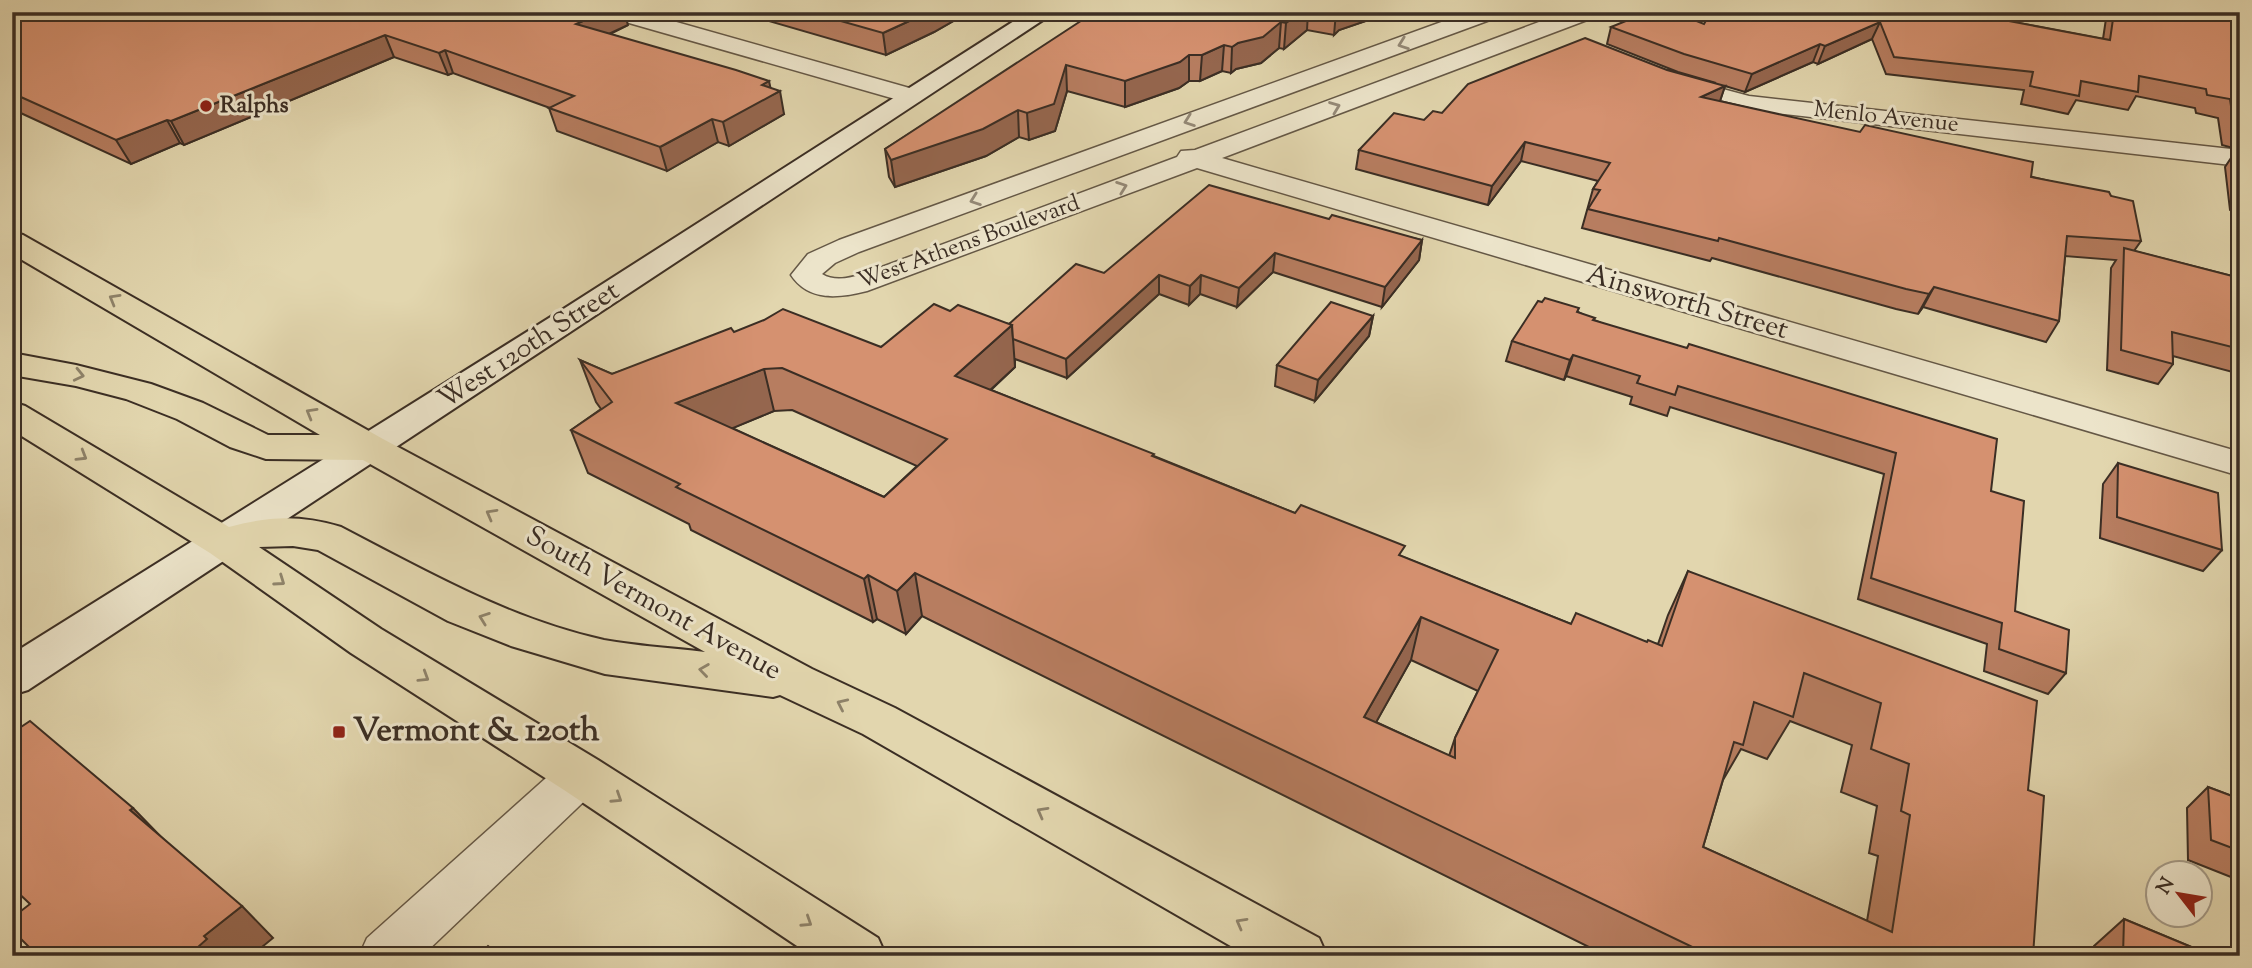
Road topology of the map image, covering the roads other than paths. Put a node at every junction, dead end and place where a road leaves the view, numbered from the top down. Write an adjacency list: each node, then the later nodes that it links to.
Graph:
1 (616, 12): 8 (street)
2 (1044, 12): 8 (street, West 120th Street)
3 (1490, 12): 9 (street, West Athens Boulevard, one-way to 9)
4 (1587, 12): 5 (street, West Athens Boulevard)
5 (1543, 29): 6 (street); 11 (street, West Athens Boulevard, one-way to 5)
6 (1579, 44)
7 (1651, 73): 10 (street, Menlo Avenue)
8 (911, 96): 15 (street, West 120th Street)
9 (1135, 141): 11 (street, Ainsworth Street); 11 (street, West Athens Boulevard, one-way to 11)
10 (2240, 158)
11 (1198, 159): 16 (street, Ainsworth Street)
12 (12, 241): 15 (main road, South Vermont Avenue, one-way to 12)
13 (12, 364): 15 (main road, one-way to 15)
14 (12, 414): 17 (main road, one-way to 17)
15 (370, 448): 17 (street, West 120th Street); 19 (main road, South Vermont Avenue, one-way to 15)
16 (2240, 464)
17 (224, 543): 18 (street, West 120th Street); 19 (main road, one-way to 17); 20 (main road, one-way to 20)
18 (12, 677)
19 (796, 682): 23 (main road, South Vermont Avenue, one-way to 19)
20 (581, 775): 21 (street); 22 (main road, one-way to 22)
21 (386, 956)
22 (859, 956)
23 (1300, 956)

